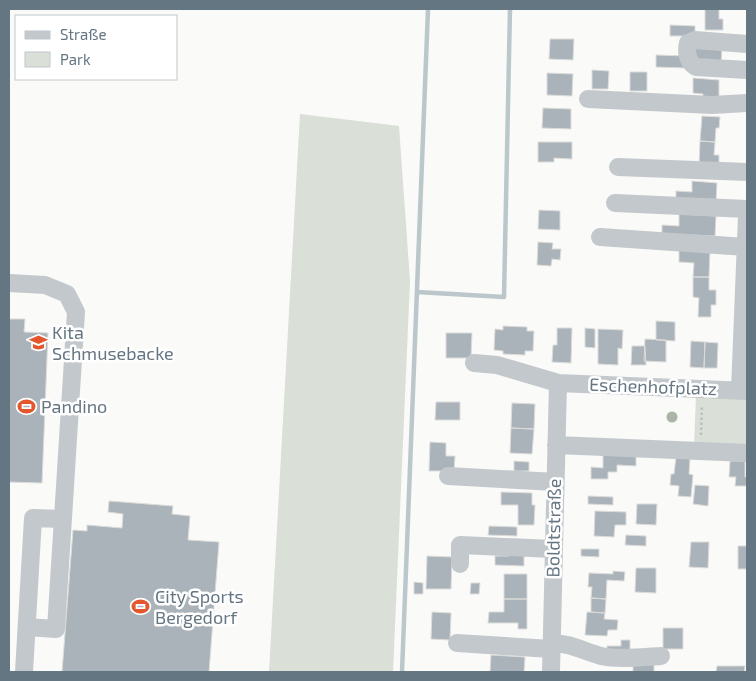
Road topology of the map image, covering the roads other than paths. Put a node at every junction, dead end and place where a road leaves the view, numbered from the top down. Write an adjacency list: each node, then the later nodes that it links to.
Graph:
1 (747, 44): 2 (street)
2 (747, 70)
3 (588, 99): 4 (street)
4 (747, 103)
5 (616, 112): 6 (street)
6 (747, 115)
7 (618, 167): 8 (street)
8 (747, 172)
9 (615, 203): 10 (street)
10 (747, 209)
11 (747, 216): 13 (street)
12 (600, 237): 13 (street)
13 (747, 244): 14 (street)
14 (746, 277): 16 (street)
15 (9, 283): 24 (street)
16 (745, 315): 19 (street)
17 (474, 363): 18 (street, Eschenhofplatz)
18 (558, 383): 19 (street, Eschenhofplatz); 20 (street, Boldtstraße)
19 (744, 391)
20 (556, 445): 21 (street); 23 (street, Boldtstraße)
21 (747, 452)
22 (448, 476): 23 (street)
23 (555, 482): 25 (street, Boldtstraße)
24 (63, 519): 27 (street); 27 (street)
25 (553, 549): 26 (street); 29 (street, Boldtstraße)
26 (460, 564)
27 (26, 627): 31 (street)
28 (457, 644): 29 (street)
29 (551, 646): 30 (street); 32 (street, Boldtstraße)
30 (660, 656)
31 (24, 672)
32 (551, 672)

